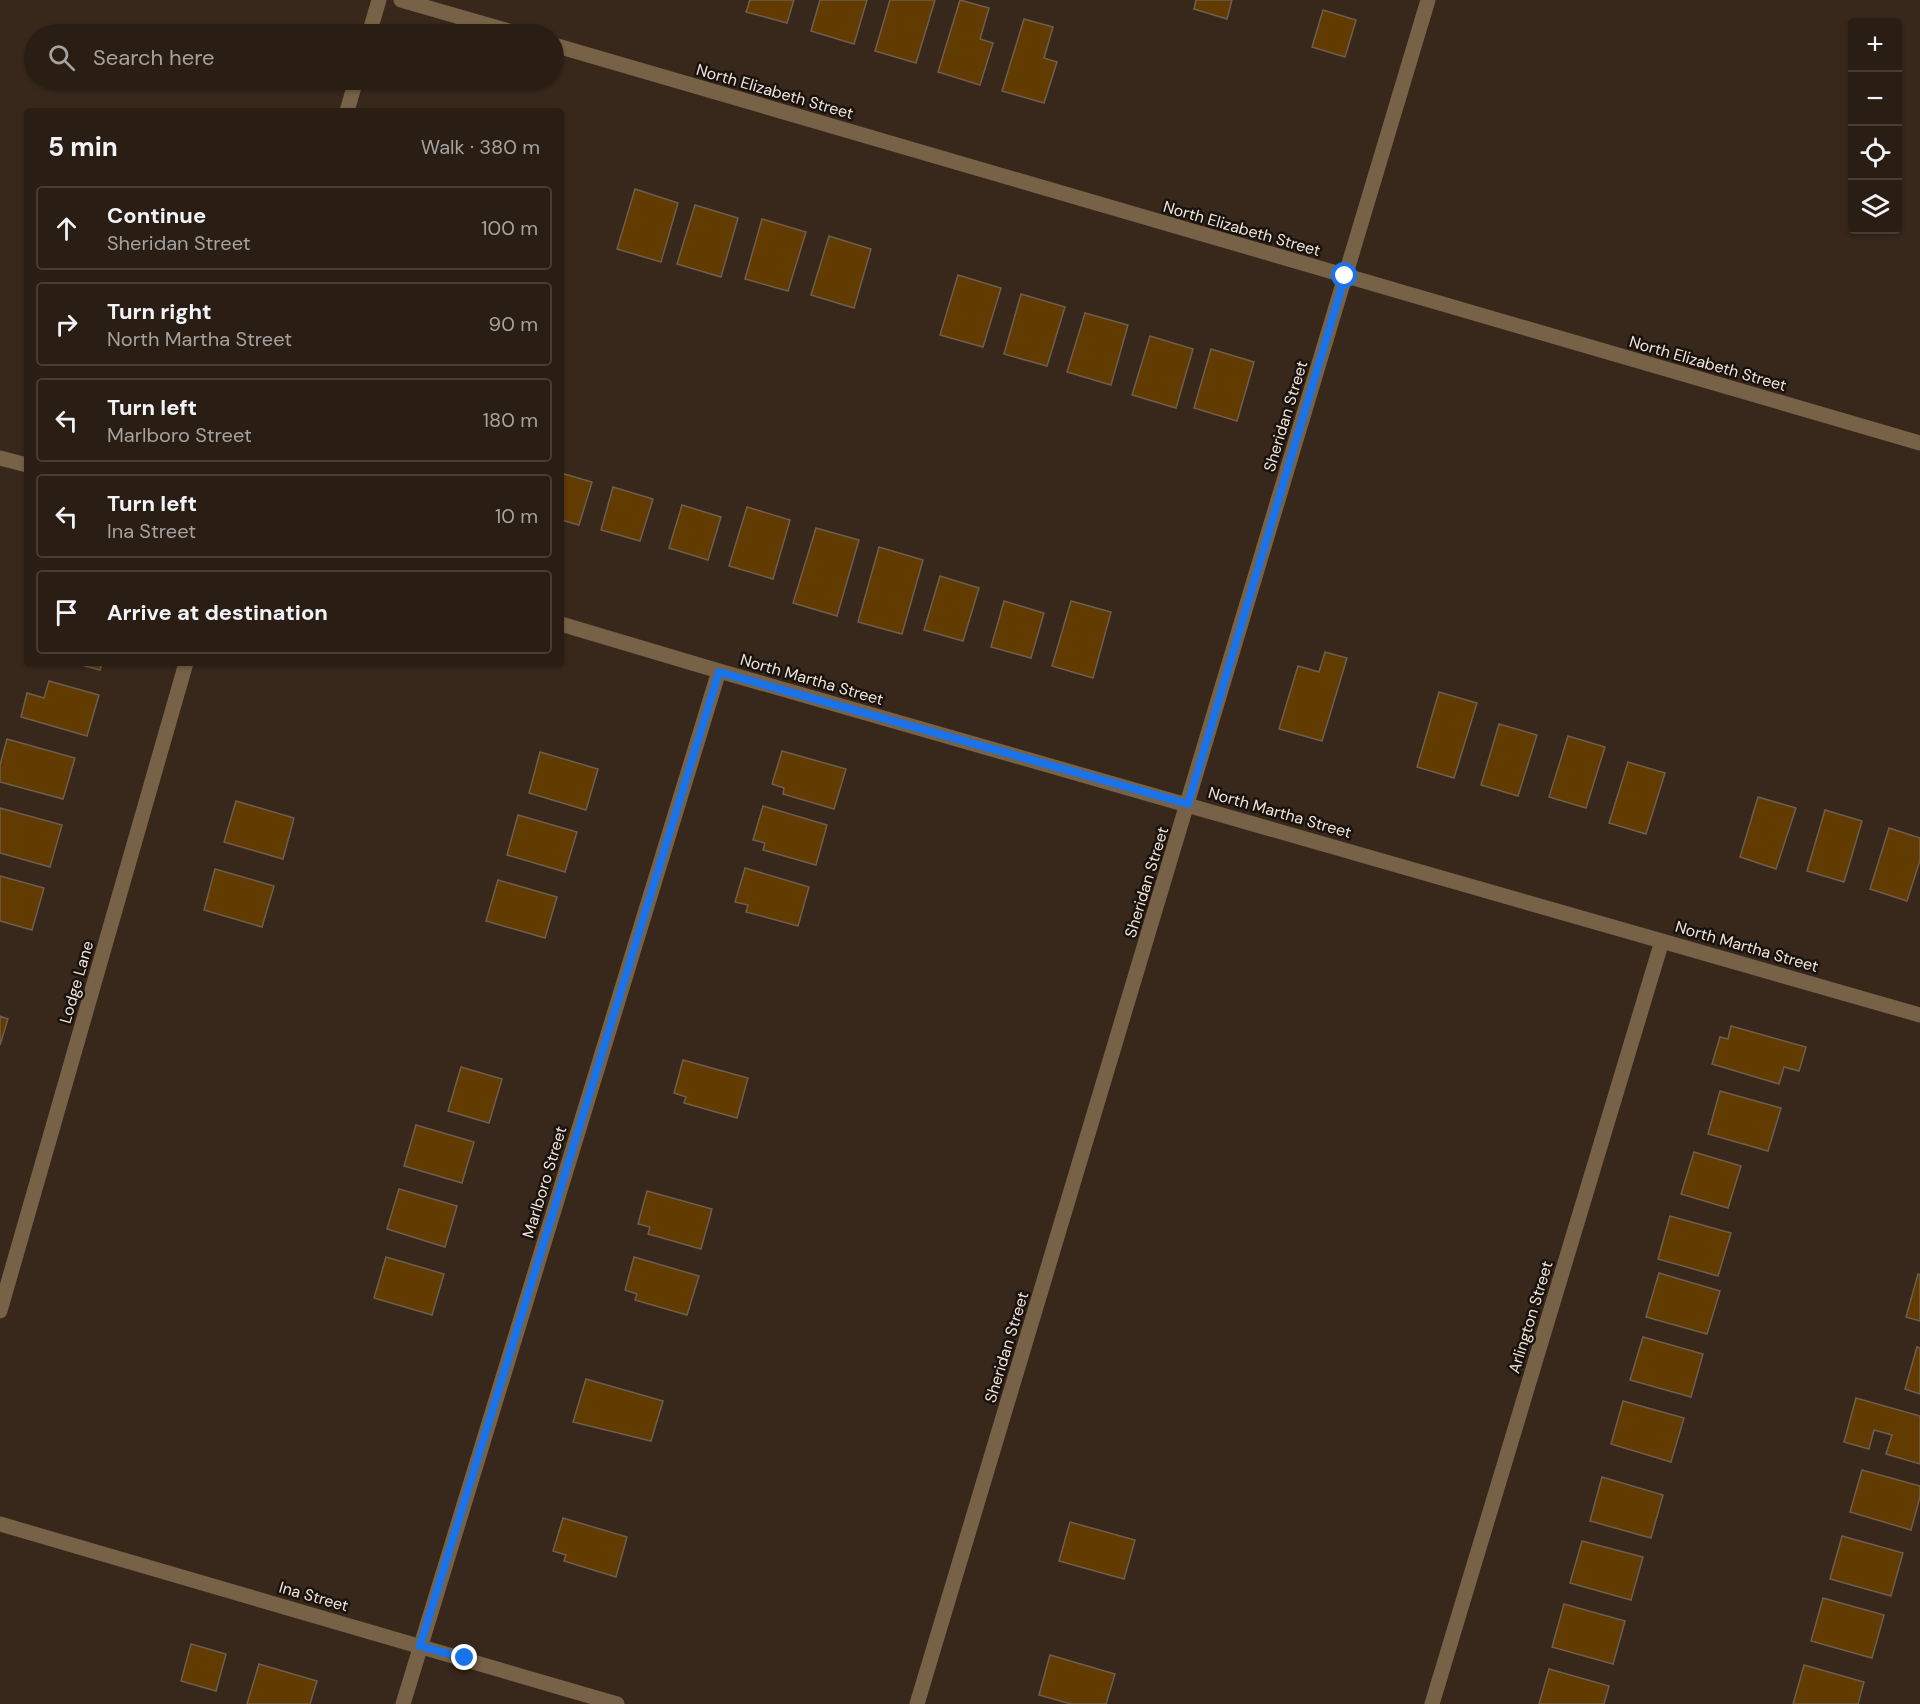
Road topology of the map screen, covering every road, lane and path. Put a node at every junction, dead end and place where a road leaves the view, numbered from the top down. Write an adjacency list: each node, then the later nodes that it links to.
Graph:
1 (380, 0): 4 (street)
2 (401, 0): 5 (street)
3 (1428, 0): 9 (street, Sheridan Street)
4 (372, 24)
5 (484, 24)
6 (564, 48): 9 (street, North Elizabeth Street)
7 (353, 90): 8 (street)
8 (348, 108)
9 (1345, 276): 10 (street, North Elizabeth Street); 16 (street, Sheridan Street)
10 (1920, 443)
11 (0, 458): 12 (street)
12 (24, 464)
13 (564, 625): 15 (street, North Martha Street)
14 (185, 666): 19 (street, Lodge Lane)
15 (719, 672): 16 (street, North Martha Street); 21 (street, Marlboro Street)
16 (1188, 804): 17 (street, North Martha Street); 24 (street, Sheridan Street)
17 (1662, 941): 18 (street, North Martha Street); 25 (street, Arlington Street)
18 (1920, 1015)
19 (0, 1311)
20 (0, 1524): 21 (street, Ina Street)
21 (420, 1646): 22 (street, Marlboro Street); 23 (street, Ina Street)
22 (403, 1704)
23 (617, 1704)
24 (917, 1704)
25 (1432, 1704)

